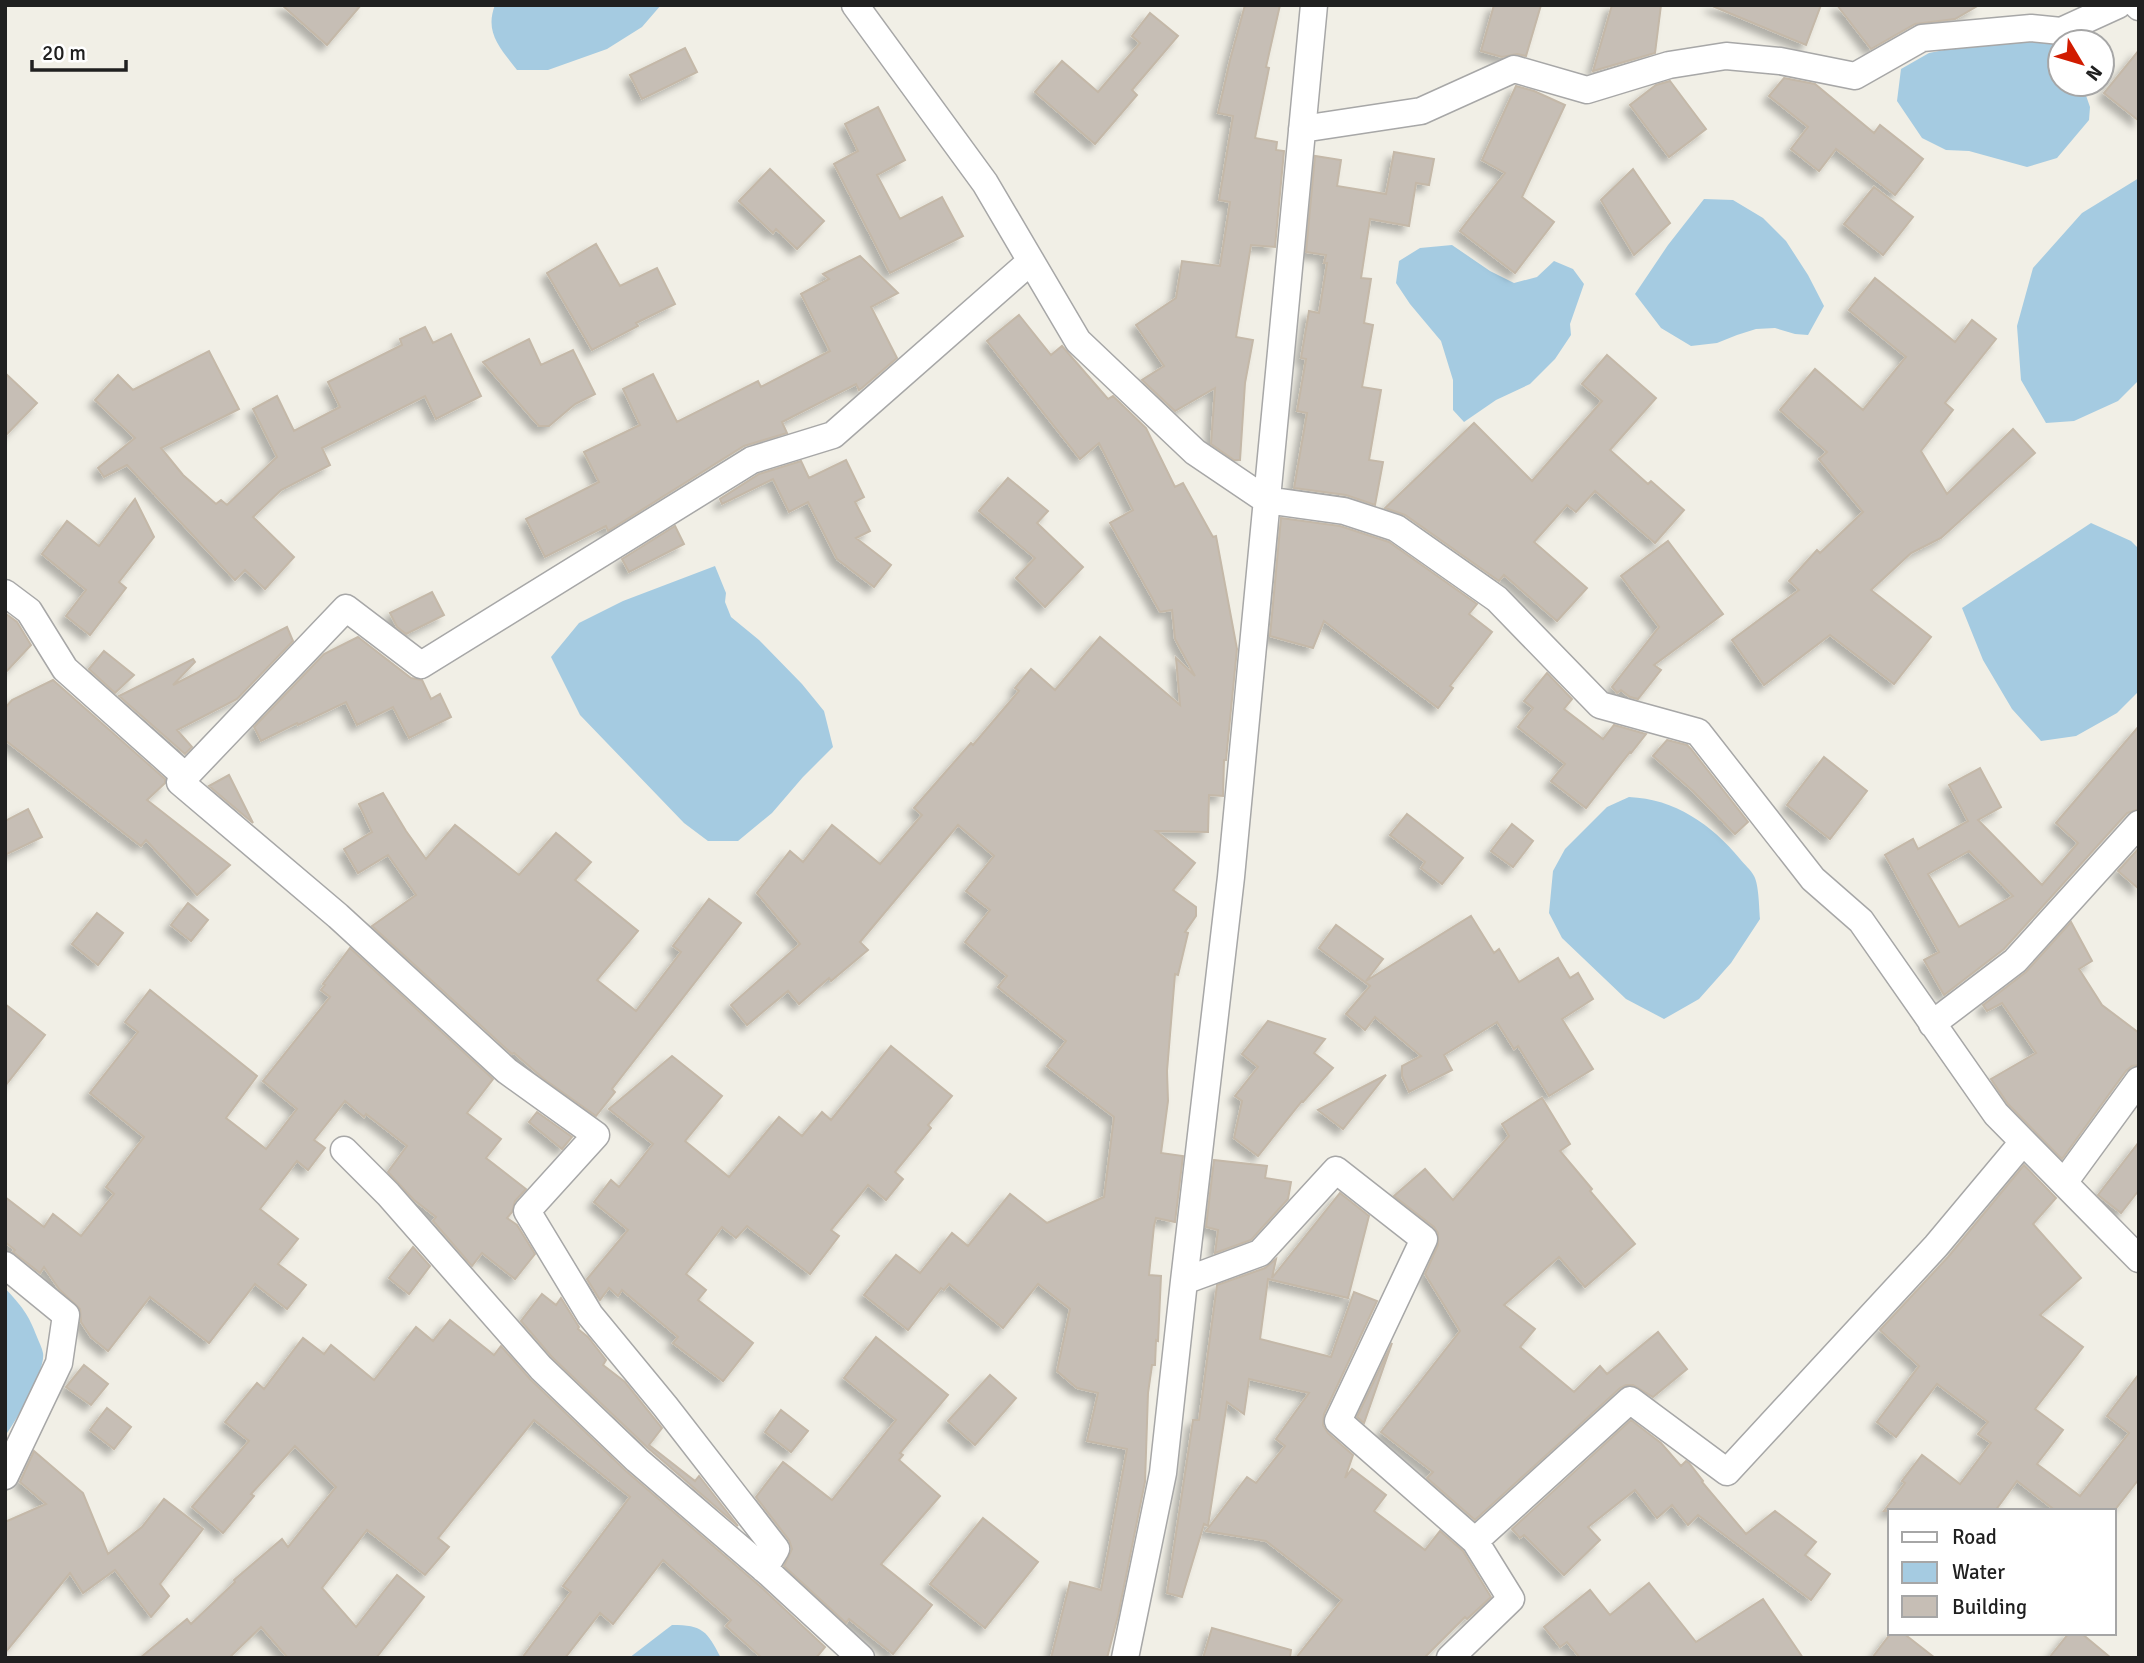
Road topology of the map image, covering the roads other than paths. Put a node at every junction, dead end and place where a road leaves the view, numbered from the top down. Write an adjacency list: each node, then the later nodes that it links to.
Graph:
1 (855, 5): 5 (street)
2 (1314, 5): 4 (street)
3 (2118, 5): 4 (street)
4 (1302, 129): 6 (street)
5 (1031, 261): 6 (street); 8 (street)
6 (1266, 500): 10 (street); 17 (street)
7 (5, 593): 8 (street)
8 (185, 776): 20 (street)
9 (2139, 824): 10 (street)
10 (1932, 1024): 12 (street)
11 (2139, 1080): 14 (street)
12 (2023, 1142): 15 (street); 19 (street)
13 (344, 1150): 20 (street)
14 (2071, 1173)
15 (2139, 1259)
16 (5, 1265): 18 (street)
17 (1184, 1282): 19 (street); 22 (street)
18 (5, 1476)
19 (1475, 1541): 23 (street)
20 (764, 1569): 21 (street)
21 (861, 1658)
22 (1125, 1658)
23 (1450, 1658)

